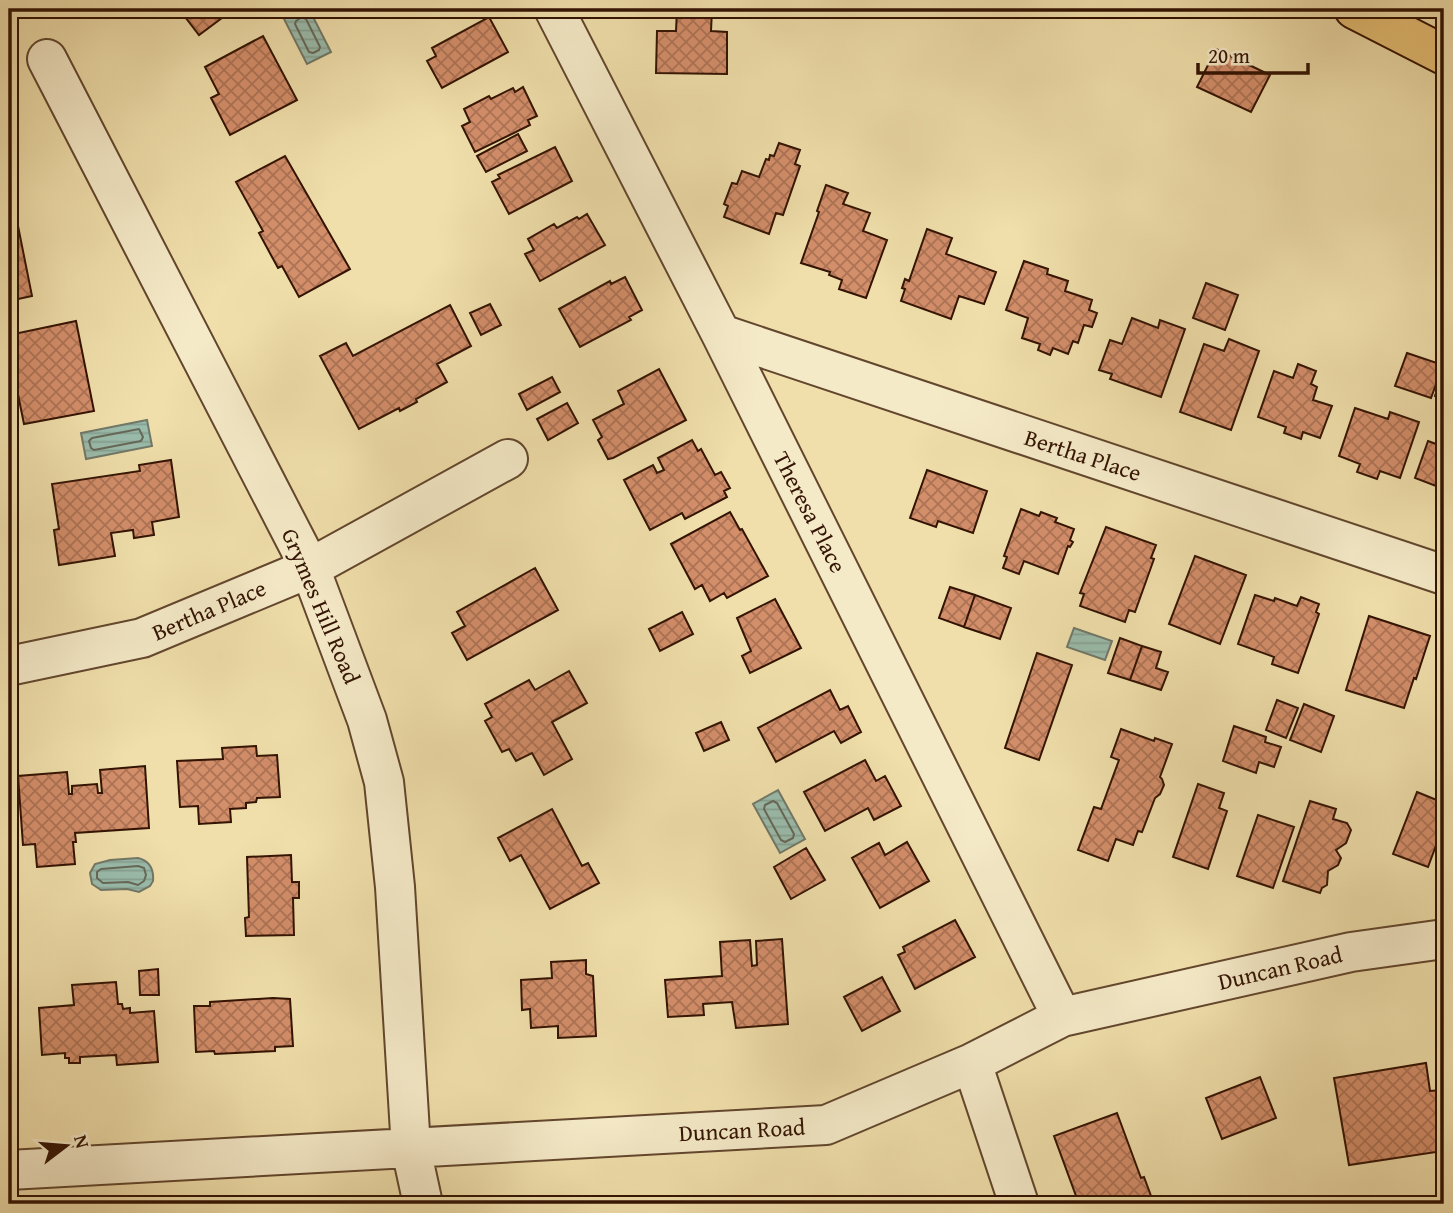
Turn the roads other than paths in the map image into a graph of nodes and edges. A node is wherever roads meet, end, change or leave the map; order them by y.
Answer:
1 (554, 9) edge
2 (1354, 9) edge
3 (1444, 55) edge
4 (47, 59) dead end
5 (721, 334) junction
6 (508, 459) dead end
7 (310, 568) junction
8 (1444, 575) edge
9 (9, 666) edge
10 (1444, 939) edge
11 (1062, 1017) junction
12 (972, 1063) junction
13 (411, 1149) junction
14 (9, 1170) edge
15 (423, 1204) edge
16 (1018, 1204) edge

1 - 5 street, Theresa Place
2 - 3 main road
4 - 7 street, Grymes Hill Road
5 - 8 street, Bertha Place
5 - 11 street, Theresa Place
6 - 7 street, Bertha Place
7 - 9 street, Bertha Place
7 - 13 street, Grymes Hill Road
10 - 11 street, Duncan Road
11 - 12 street, Duncan Road
12 - 13 street, Duncan Road
12 - 16 street
13 - 14 street, Duncan Road
13 - 15 street, Grymes Hill Road

